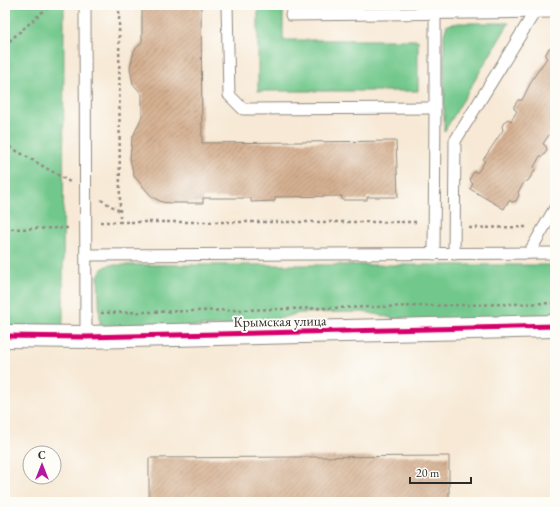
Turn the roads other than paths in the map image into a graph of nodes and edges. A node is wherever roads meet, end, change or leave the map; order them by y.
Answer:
1 (85, 5) edge
2 (227, 5) edge
3 (442, 11) edge
4 (555, 12) edge
5 (534, 13) junction
6 (291, 15) dead end
7 (435, 108) junction
8 (555, 208) edge
9 (529, 253) junction
10 (555, 253) edge
11 (434, 254) junction
12 (454, 254) junction
13 (86, 255) junction
14 (555, 326) edge
15 (5, 336) edge
16 (86, 337) junction

1 - 13 lane
2 - 7 lane
3 - 5 lane
3 - 6 lane
3 - 7 lane
4 - 5 lane
5 - 12 lane
7 - 11 lane
8 - 9 lane
9 - 10 lane
9 - 12 lane
11 - 12 lane
11 - 13 lane
13 - 16 lane
14 - 16 street, Крымская улица
15 - 16 street, Крымская улица

